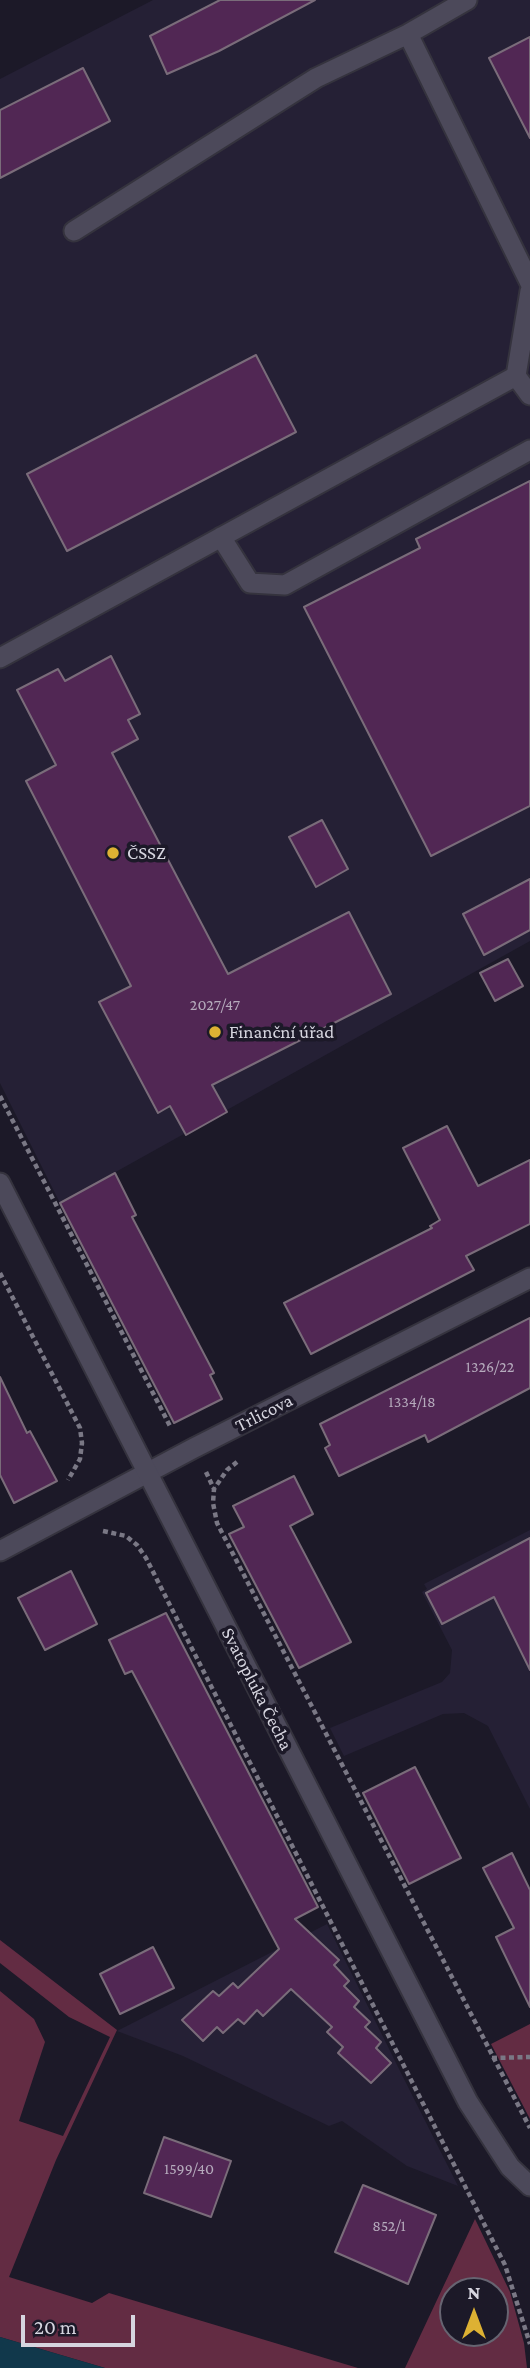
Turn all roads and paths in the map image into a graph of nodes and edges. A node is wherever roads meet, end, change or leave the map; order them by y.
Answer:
1 (467, 0) edge
2 (408, 34) junction
3 (74, 231) dead end
4 (530, 283) edge
5 (530, 291) edge
6 (516, 376) junction
7 (530, 395) edge
8 (530, 450) edge
9 (221, 537) junction
10 (0, 658) edge
11 (0, 1096) edge
12 (0, 1183) edge
13 (0, 1273) edge
14 (530, 1278) edge
15 (183, 1424) dead end
16 (248, 1456) dead end
17 (146, 1472) junction
18 (60, 1486) dead end
19 (96, 1532) dead end
20 (0, 1551) edge
21 (530, 2057) edge
22 (492, 2058) junction
23 (530, 2128) edge
24 (530, 2186) edge
25 (530, 2344) edge

1 - 2 street
2 - 3 street
2 - 4 street
5 - 6 street
6 - 7 street
6 - 9 street
8 - 9 street
9 - 10 street
11 - 15 path
12 - 17 street, Svatopluka Čecha
13 - 18 path
14 - 17 street, Trlicova
16 - 22 path
17 - 20 street, Trlicova
17 - 24 street, Svatopluka Čecha
19 - 25 path
21 - 22 path
22 - 23 path

